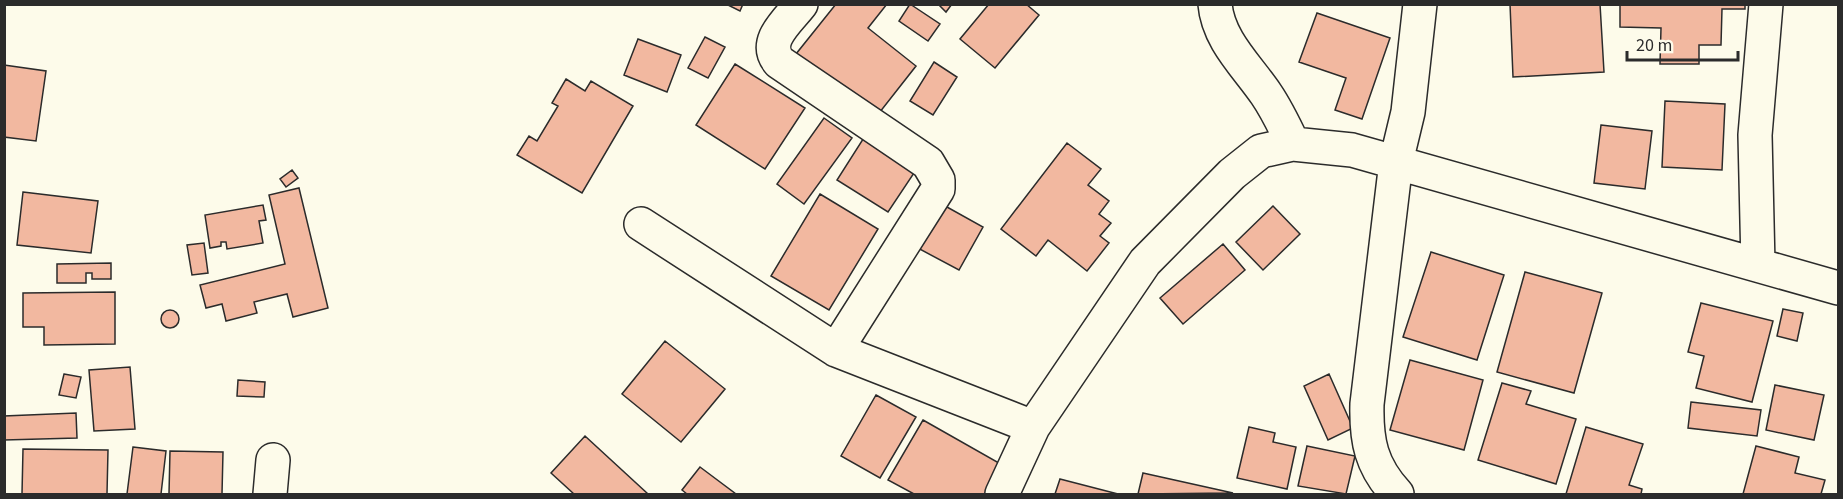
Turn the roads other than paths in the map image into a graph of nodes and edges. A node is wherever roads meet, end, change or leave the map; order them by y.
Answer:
1 (801, 4) edge
2 (1215, 4) edge
3 (1420, 4) edge
4 (1766, 5) edge
5 (1293, 144) junction
6 (1396, 162) junction
7 (641, 224) dead end
8 (1758, 265) junction
9 (1839, 288) edge
10 (836, 350) junction
11 (1033, 427) junction
12 (273, 460) dead end
13 (270, 495) edge
14 (1002, 495) edge
15 (1397, 495) edge

1 - 10 street
2 - 5 street
3 - 6 street
4 - 8 street
5 - 6 street
5 - 11 street
6 - 8 street
6 - 15 street
7 - 10 street
8 - 9 street
10 - 11 street
11 - 14 street
12 - 13 street

